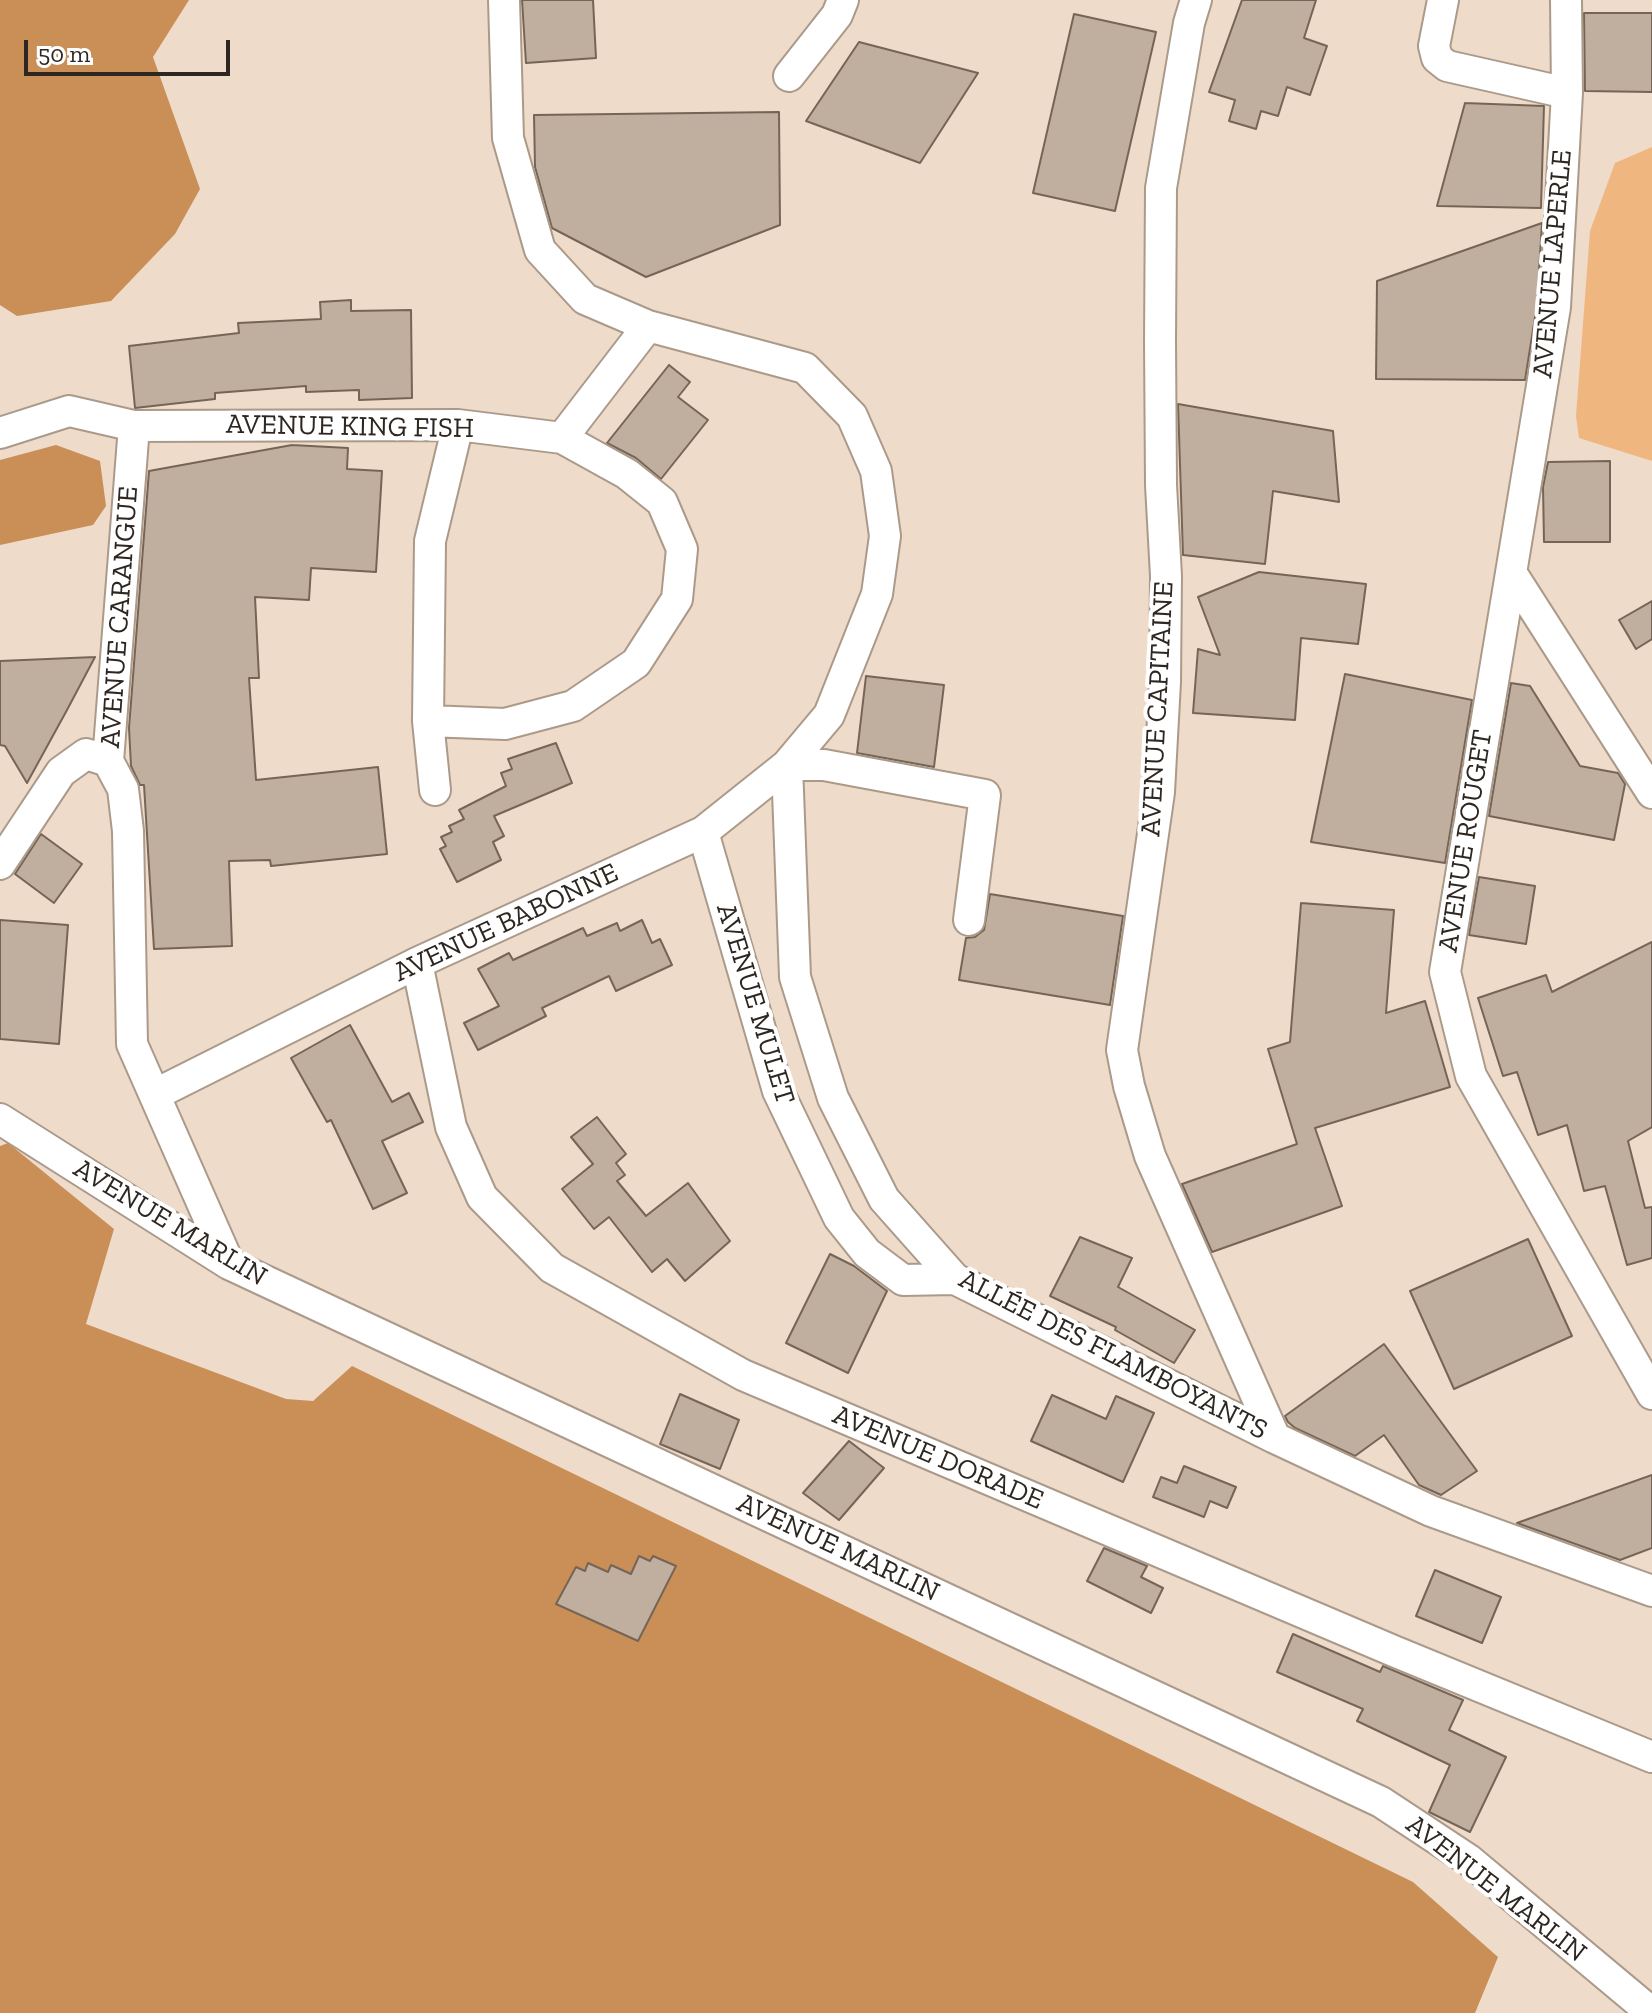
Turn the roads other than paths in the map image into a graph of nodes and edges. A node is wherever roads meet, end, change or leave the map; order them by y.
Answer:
1 (504, 0) edge
2 (843, 0) edge
3 (1196, 0) edge
4 (1443, 0) edge
5 (1566, 0) edge
6 (789, 76) dead end
7 (1567, 93) junction
8 (648, 326) junction
9 (458, 425) junction
10 (134, 426) junction
11 (0, 433) edge
12 (562, 438) junction
13 (1512, 574) junction
14 (428, 721) junction
15 (108, 761) junction
16 (787, 765) junction
17 (435, 790) dead end
18 (1652, 793) edge
19 (703, 832) junction
20 (0, 864) edge
21 (969, 920) dead end
22 (417, 963) junction
23 (156, 1094) junction
24 (0, 1119) edge
25 (229, 1264) junction
26 (955, 1279) junction
27 (1652, 1394) edge
28 (1275, 1438) junction
29 (1652, 1591) edge
30 (1652, 1757) edge
31 (1652, 2013) edge

1 - 8 street
2 - 6 street
3 - 28 street, AVENUE CAPITAINE
4 - 7 street
5 - 7 street, AVENUE LAPERLE
7 - 13 street, AVENUE LAPERLE
8 - 12 street
8 - 16 street, AVENUE BABONNE
9 - 10 street, AVENUE KING FISH
9 - 12 street, AVENUE KING FISH
9 - 14 street
10 - 11 street, AVENUE KING FISH
10 - 15 street, AVENUE CARANGUE
12 - 14 street
13 - 18 street
13 - 27 street, AVENUE ROUGET
14 - 17 street
15 - 20 street
15 - 23 street, AVENUE CARANGUE
16 - 19 street, AVENUE BABONNE
16 - 21 street
16 - 26 street, ALLÉE DES FLAMBOYANTS
19 - 22 street, AVENUE BABONNE
19 - 26 street, AVENUE MULET
22 - 23 street, AVENUE BABONNE
22 - 30 street, AVENUE DORADE
23 - 25 street, AVENUE CARANGUE
24 - 25 street, AVENUE MARLIN
25 - 31 street, AVENUE MARLIN
26 - 28 street, ALLÉE DES FLAMBOYANTS
28 - 29 street, ALLÉE DES FLAMBOYANTS

